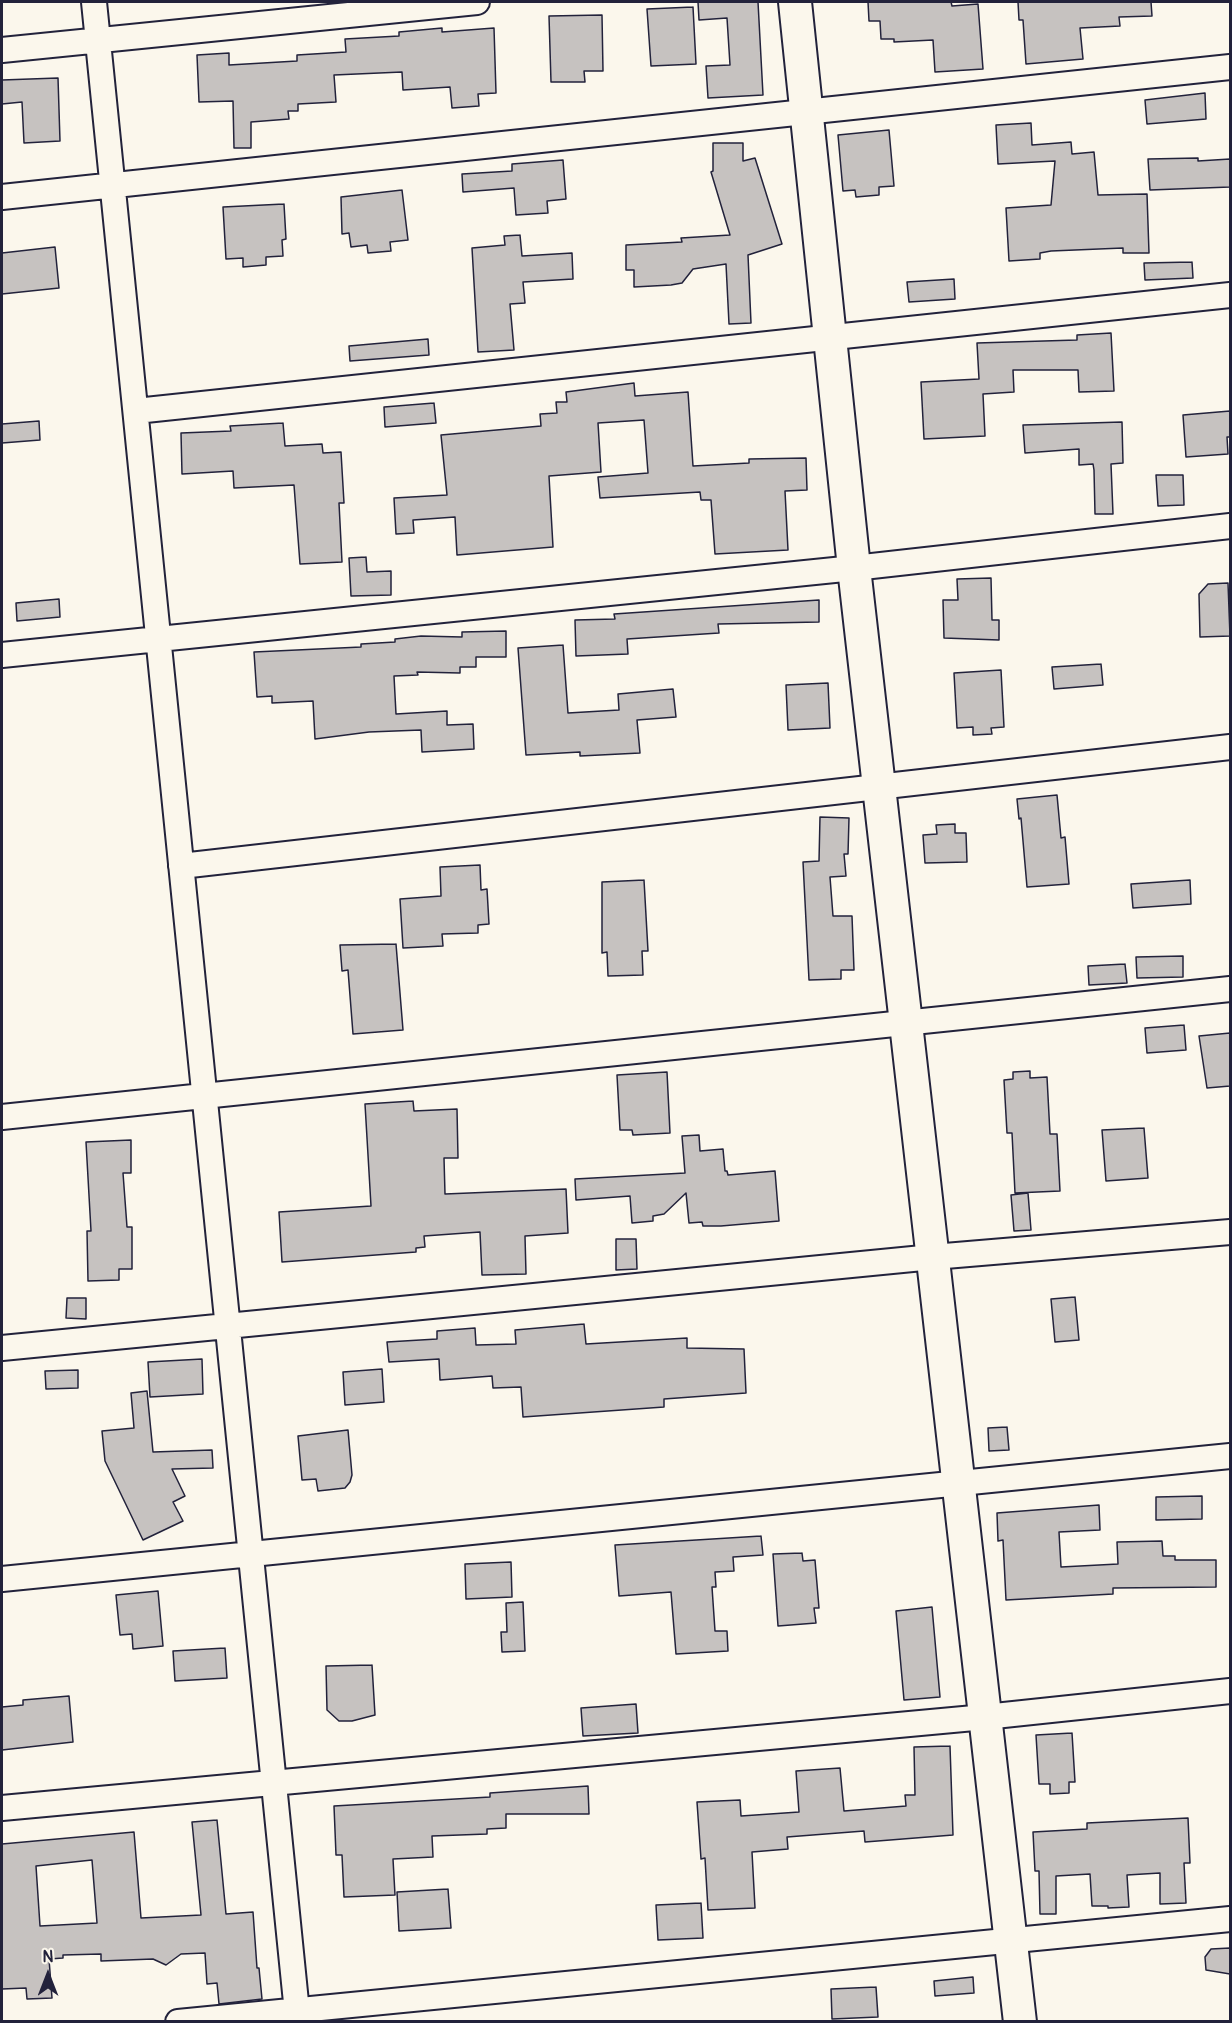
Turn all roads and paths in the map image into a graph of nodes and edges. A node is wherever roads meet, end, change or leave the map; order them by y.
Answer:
1 (94, 2) edge
2 (477, 2) edge
3 (795, 2) edge
4 (98, 40) junction
5 (2, 50) edge
6 (1230, 67) edge
7 (806, 111) junction
8 (113, 185) junction
9 (2, 197) edge
10 (1230, 295) edge
11 (830, 337) junction
12 (136, 411) junction
13 (1230, 526) edge
14 (854, 568) junction
15 (159, 639) junction
16 (2, 656) edge
17 (1230, 747) edge
18 (879, 786) junction
19 (181, 866) junction
20 (1230, 989) edge
21 (906, 1023) junction
22 (205, 1096) junction
23 (2, 1117) edge
24 (1230, 1232) edge
25 (933, 1257) junction
26 (228, 1326) junction
27 (2, 1348) edge
28 (1230, 1456) edge
29 (958, 1482) junction
30 (251, 1553) junction
31 (2, 1579) edge
32 (1230, 1691) edge
33 (985, 1717) junction
34 (274, 1783) junction
35 (2, 1808) edge
36 (1230, 1919) edge
37 (1012, 1941) junction
38 (298, 2016) edge
39 (178, 2022) edge
40 (1020, 2022) edge

1 - 4 street
2 - 4 street
3 - 7 main road
4 - 5 street
4 - 8 street
6 - 7 street
7 - 8 street
7 - 11 main road
8 - 9 street
8 - 12 street
10 - 11 street
11 - 12 street
11 - 14 main road
12 - 15 street
13 - 14 street
14 - 15 street
14 - 18 main road
15 - 16 street
15 - 19 street
17 - 18 street
18 - 19 street
18 - 21 main road
19 - 22 street
20 - 21 street
21 - 22 street
21 - 25 main road
22 - 23 street
22 - 26 street
24 - 25 street
25 - 26 street
25 - 29 main road
26 - 27 street
26 - 30 street
28 - 29 street
29 - 30 street
29 - 33 main road
30 - 31 street
30 - 34 street
32 - 33 street
33 - 34 street
33 - 37 main road
34 - 35 street
34 - 38 street
36 - 37 street
37 - 38 street
37 - 40 main road
38 - 39 street

